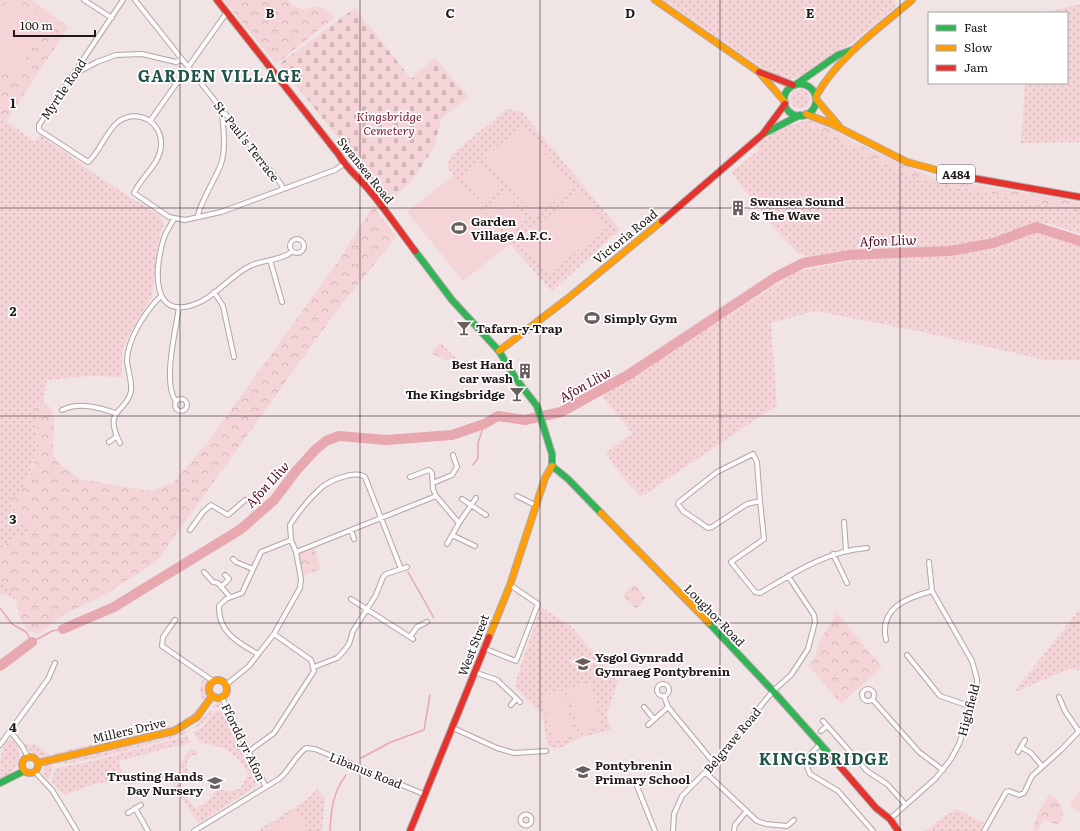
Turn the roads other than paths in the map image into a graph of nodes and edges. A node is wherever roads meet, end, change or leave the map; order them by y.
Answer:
1 (84, 0) edge
2 (123, 0) edge
3 (135, 0) edge
4 (217, 0) edge
5 (655, 0) edge
6 (912, 0) edge
7 (227, 12) junction
8 (112, 18) junction
9 (852, 50) junction
10 (182, 60) junction
11 (187, 66) junction
12 (76, 70) junction
13 (759, 72) junction
14 (794, 85) junction
15 (816, 97) junction
16 (785, 103) junction
17 (223, 111) junction
18 (803, 115) junction
19 (150, 121) junction
20 (840, 127) junction
21 (762, 134) junction
22 (344, 164) junction
23 (283, 189) junction
24 (1080, 197) edge
25 (198, 217) junction
26 (174, 219) junction
27 (292, 251) dead end
28 (270, 260) junction
29 (214, 292) junction
30 (161, 296) junction
31 (282, 302) dead end
32 (179, 308) junction
33 (239, 348) dead end
34 (233, 350) junction
35 (499, 351) junction
36 (234, 357) dead end
37 (176, 401) dead end
38 (62, 410) dead end
39 (115, 413) junction
40 (116, 437) junction
41 (109, 442) dead end
42 (120, 443) dead end
43 (453, 455) dead end
44 (552, 466) junction
45 (410, 477) dead end
46 (433, 483) junction
47 (436, 496) junction
48 (517, 496) dead end
49 (476, 498) dead end
50 (462, 499) dead end
51 (245, 500) dead end
52 (760, 500) junction
53 (471, 505) junction
54 (537, 506) junction
55 (486, 514) dead end
56 (382, 519) junction
57 (844, 522) dead end
58 (459, 523) junction
59 (190, 530) dead end
60 (351, 530) junction
61 (452, 535) junction
62 (354, 538) dead end
63 (291, 540) junction
64 (447, 544) dead end
65 (475, 546) dead end
66 (867, 548) dead end
67 (846, 550) junction
68 (296, 552) junction
69 (832, 554) junction
70 (233, 559) dead end
71 (929, 562) dead end
72 (407, 567) dead end
73 (253, 569) junction
74 (401, 569) junction
75 (204, 572) dead end
76 (225, 575) dead end
77 (788, 576) junction
78 (847, 583) dead end
79 (510, 585) junction
80 (221, 587) junction
81 (932, 591) junction
82 (230, 597) junction
83 (351, 599) dead end
84 (366, 609) junction
85 (175, 620) dead end
86 (427, 622) dead end
87 (274, 634) junction
88 (886, 640) dead end
89 (483, 648) junction
90 (258, 654) junction
91 (907, 655) dead end
92 (55, 663) dead end
93 (314, 667) junction
94 (474, 672) junction
95 (213, 681) junction
96 (227, 684) junction
97 (773, 691) junction
98 (212, 696) junction
99 (664, 696) dead end
100 (1059, 697) dead end
101 (222, 698) junction
102 (872, 699) dead end
103 (512, 705) dead end
104 (668, 707) junction
105 (972, 707) junction
106 (644, 708) dead end
107 (654, 719) junction
108 (823, 721) dead end
109 (648, 725) dead end
110 (827, 726) junction
111 (453, 728) junction
112 (1079, 730) edge
113 (10, 731) junction
114 (821, 731) dead end
115 (1025, 740) dead end
116 (820, 744) junction
117 (0, 745) edge
118 (1021, 747) junction
119 (546, 751) dead end
120 (248, 752) junction
121 (1018, 752) dead end
122 (28, 757) junction
123 (38, 763) junction
124 (714, 763) junction
125 (1042, 766) junction
126 (943, 770) junction
127 (24, 771) junction
128 (35, 772) junction
129 (706, 772) junction
130 (635, 781) dead end
131 (0, 783) edge
132 (266, 787) junction
133 (426, 794) junction
134 (141, 805) dead end
135 (906, 805) junction
136 (135, 808) junction
137 (746, 812) junction
138 (128, 813) dead end
139 (890, 819) junction
140 (794, 820) dead end
141 (528, 826) dead end
142 (787, 826) junction
143 (77, 831) edge
144 (148, 831) edge
145 (194, 831) edge
146 (410, 831) edge
147 (529, 831) edge
148 (655, 831) edge
149 (673, 831) edge
150 (734, 831) edge
151 (788, 831) edge
152 (873, 831) edge
153 (898, 831) edge
154 (984, 831) edge

1 - 8 street
2 - 8 street, Myrtle Road
3 - 10 street, St. Paul's Terrace
4 - 7 main road, Swansea Road
5 - 13 main road
6 - 9 main road
7 - 11 street
7 - 22 main road, Swansea Road
8 - 12 street, Myrtle Road
9 - 14 main road
9 - 15 main road
10 - 11 street, St. Paul's Terrace
10 - 12 street
11 - 17 street, St. Paul's Terrace
11 - 19 street
12 - 19 street, Myrtle Road
13 - 14 main road
13 - 16 main road
14 - 15 main road
14 - 16 main road
15 - 18 main road
15 - 20 main road, A484
16 - 18 main road
16 - 21 main road, Victoria Road
17 - 23 street, St. Paul's Terrace
17 - 25 street
18 - 20 main road, A484
18 - 21 main road, Victoria Road
19 - 26 street
20 - 24 main road, A484
21 - 35 main road, Victoria Road
22 - 23 street
22 - 35 main road, Swansea Road
23 - 25 street
25 - 26 street
26 - 30 street
27 - 28 street
28 - 29 street
28 - 31 street
29 - 32 street
29 - 34 street
30 - 32 street
30 - 39 street
32 - 37 street
33 - 34 street
34 - 36 street
35 - 44 main road, Swansea Road
38 - 39 street
39 - 40 street
40 - 41 street
40 - 42 street
43 - 46 street
44 - 54 main road, West Street
44 - 97 main road, Loughor Road
45 - 46 street
46 - 47 street
47 - 56 street
47 - 58 street
48 - 54 street
49 - 53 street
50 - 53 street
51 - 59 street
52 - 52 street
52 - 77 street
53 - 55 street
53 - 58 street
54 - 79 main road, West Street
56 - 60 street
56 - 63 street
56 - 74 street
57 - 67 street
58 - 61 street
60 - 62 street
60 - 68 street
61 - 64 street
61 - 65 street
63 - 68 street
63 - 73 street
66 - 67 street
67 - 69 street
68 - 87 street
69 - 77 street
69 - 78 street
70 - 73 street
71 - 81 street, Highfield
72 - 74 street
73 - 82 street
74 - 84 street
75 - 80 street
76 - 80 street
77 - 97 street, Belgrave Road
79 - 89 main road, West Street
79 - 89 street
80 - 82 street
81 - 88 street
81 - 105 street, Highfield
82 - 90 street
83 - 84 street
84 - 86 street
84 - 93 street
85 - 95 street
87 - 90 street
87 - 93 street
89 - 94 main road, West Street
90 - 96 street
91 - 105 street
92 - 113 street
93 - 120 street
94 - 103 street
94 - 111 main road, West Street
95 - 96 main road
95 - 98 main road
96 - 101 main road
97 - 116 main road, Loughor Road
97 - 124 street, Belgrave Road
98 - 101 main road
98 - 123 main road, Millers Drive
99 - 104 street
100 - 112 street
101 - 120 street, Ffordd yr Afon
102 - 126 street
104 - 107 street
104 - 124 street
105 - 126 street, Highfield
106 - 107 street
107 - 109 street
108 - 110 street
110 - 114 street
110 - 135 street
111 - 119 street
111 - 133 main road, West Street
112 - 125 street
113 - 117 street
113 - 122 street
115 - 118 street
116 - 139 main road, Loughor Road
116 - 152 street
118 - 121 street
118 - 125 street
120 - 132 street, Ffordd yr Afon
122 - 123 main road
122 - 127 main road
123 - 128 main road
124 - 129 street, Belgrave Road
125 - 154 street
126 - 135 street, Highfield
127 - 128 main road
127 - 131 main road
128 - 143 street
129 - 137 street
129 - 149 street, Belgrave Road
130 - 148 street
132 - 133 street, Libanus Road
132 - 145 street
133 - 146 main road, West Street
134 - 136 street
135 - 139 street, Highfield
136 - 138 street
136 - 144 street
137 - 142 street
137 - 150 street
139 - 153 main road, Loughor Road
140 - 142 street
141 - 147 street
142 - 151 street

